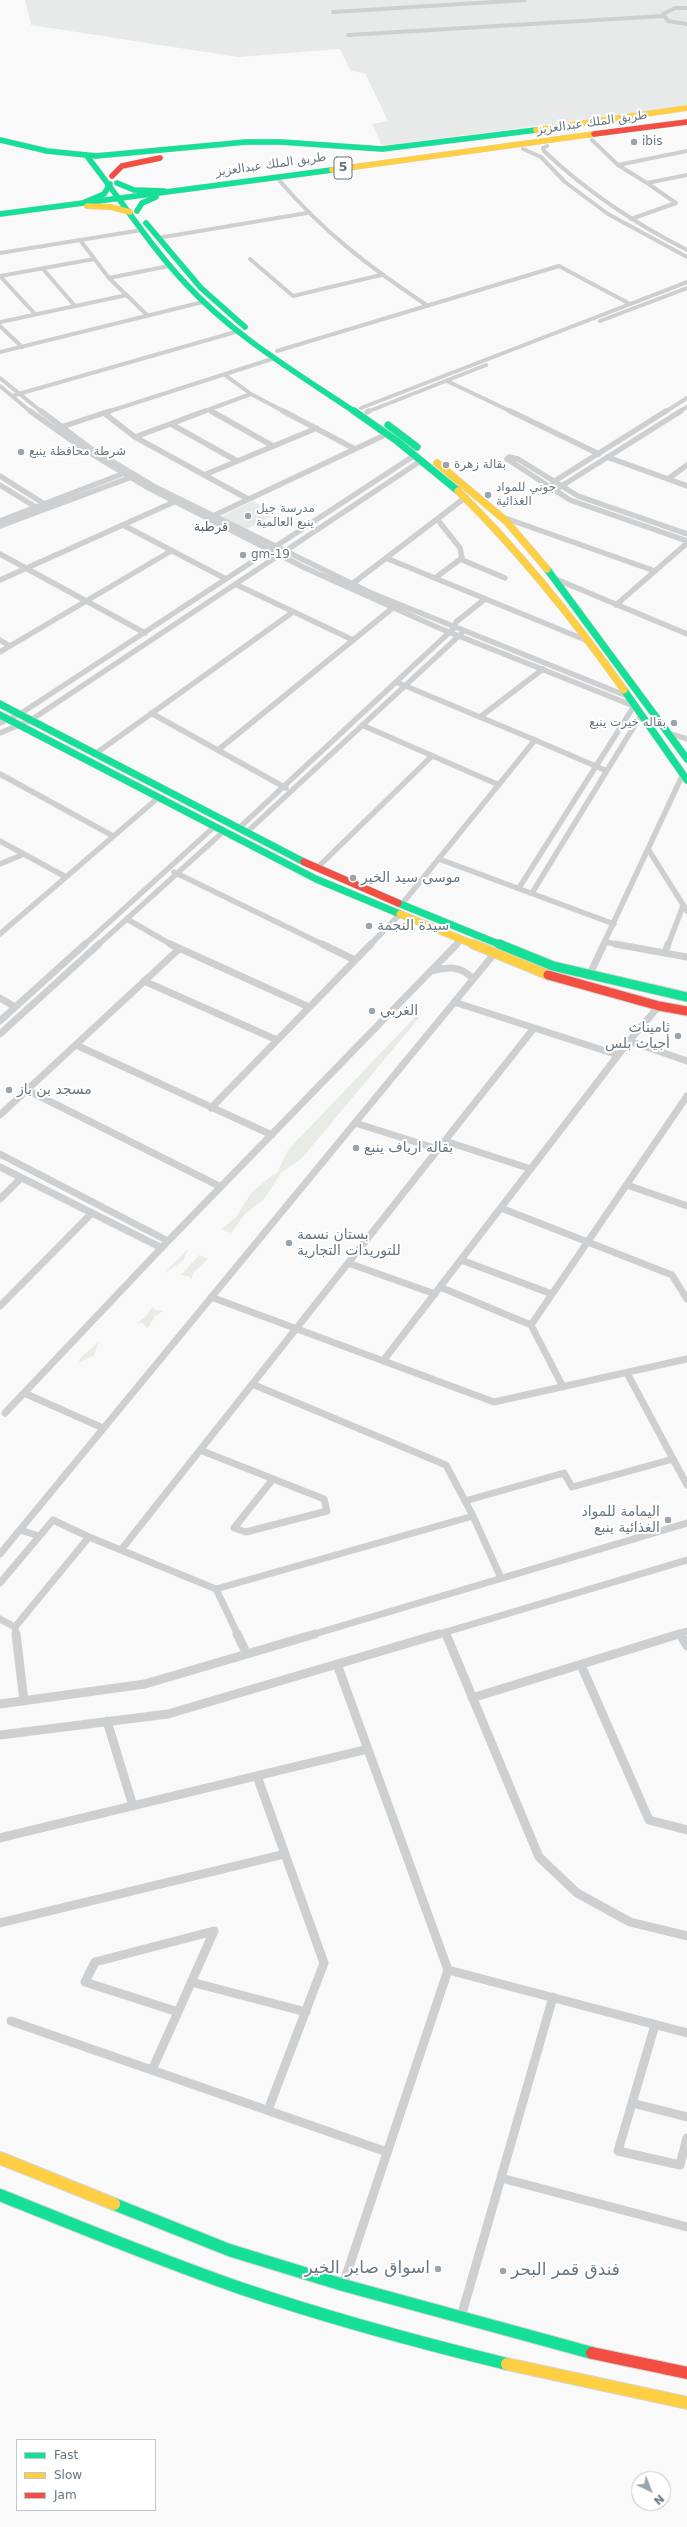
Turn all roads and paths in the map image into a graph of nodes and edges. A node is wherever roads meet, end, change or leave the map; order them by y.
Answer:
1 (525, 0) edge
2 (687, 8) edge
3 (333, 12) dead end
4 (663, 16) junction
5 (674, 23) junction
6 (687, 24) edge
7 (687, 29) edge
8 (348, 36) dead end
9 (687, 108) edge
10 (687, 114) edge
11 (687, 122) edge
12 (687, 128) edge
13 (0, 140) edge
14 (592, 140) junction
15 (0, 146) edge
16 (547, 146) junction
17 (523, 149) junction
18 (687, 151) edge
19 (172, 155) junction
20 (93, 158) junction
21 (618, 165) junction
22 (687, 175) edge
23 (279, 180) junction
24 (113, 181) junction
25 (647, 183) junction
26 (168, 191) junction
27 (156, 197) junction
28 (124, 199) junction
29 (86, 204) junction
30 (134, 212) junction
31 (307, 213) junction
32 (0, 214) edge
33 (0, 218) edge
34 (630, 219) junction
35 (142, 230) junction
36 (158, 238) junction
37 (80, 240) junction
38 (686, 249) edge
39 (0, 253) edge
40 (687, 257) edge
41 (94, 259) junction
42 (250, 259) dead end
43 (169, 266) junction
44 (43, 269) junction
45 (381, 275) junction
46 (0, 276) edge
47 (109, 278) junction
48 (687, 282) edge
49 (687, 288) edge
50 (127, 295) junction
51 (203, 302) junction
52 (630, 304) junction
53 (75, 306) junction
54 (428, 306) junction
55 (35, 314) junction
56 (148, 316) junction
57 (0, 322) edge
58 (0, 326) edge
59 (236, 329) junction
60 (22, 347) junction
61 (0, 352) edge
62 (276, 355) junction
63 (225, 374) junction
64 (0, 378) edge
65 (447, 380) junction
66 (0, 386) edge
67 (16, 392) junction
68 (9, 394) junction
69 (251, 394) junction
70 (687, 398) edge
71 (687, 407) edge
72 (209, 410) junction
73 (364, 410) junction
74 (104, 413) junction
75 (171, 424) junction
76 (60, 427) junction
77 (316, 428) junction
78 (53, 429) junction
79 (387, 434) junction
80 (135, 437) junction
81 (273, 446) junction
82 (355, 449) junction
83 (599, 454) junction
84 (607, 457) junction
85 (419, 458) junction
86 (237, 461) junction
87 (687, 465) edge
88 (122, 474) junction
89 (204, 475) junction
90 (0, 476) edge
91 (129, 478) junction
92 (668, 479) junction
93 (553, 482) junction
94 (0, 484) edge
95 (687, 486) edge
96 (560, 487) junction
97 (466, 497) junction
98 (248, 499) junction
99 (174, 502) junction
100 (44, 504) junction
101 (36, 507) junction
102 (50, 508) junction
103 (42, 511) junction
104 (213, 516) junction
105 (501, 517) junction
106 (437, 519) junction
107 (0, 521) edge
108 (123, 525) junction
109 (0, 526) edge
110 (687, 534) edge
111 (687, 542) edge
112 (273, 549) junction
113 (171, 551) junction
114 (282, 553) junction
115 (0, 554) edge
116 (386, 558) junction
117 (460, 559) junction
118 (26, 568) junction
119 (655, 571) junction
120 (435, 578) junction
121 (505, 578) dead end
122 (226, 579) junction
123 (0, 580) edge
124 (556, 580) junction
125 (235, 584) junction
126 (352, 584) junction
127 (485, 599) junction
128 (86, 601) junction
129 (616, 605) junction
130 (394, 606) junction
131 (293, 612) junction
132 (452, 630) junction
133 (145, 633) junction
134 (461, 634) junction
135 (687, 634) edge
136 (0, 640) edge
137 (353, 640) junction
138 (588, 641) junction
139 (10, 646) junction
140 (0, 652) edge
141 (543, 669) junction
142 (396, 682) junction
143 (405, 686) junction
144 (627, 696) junction
145 (0, 704) edge
146 (634, 706) junction
147 (151, 713) junction
148 (0, 714) edge
149 (20, 714) junction
150 (641, 715) junction
151 (480, 717) junction
152 (31, 720) junction
153 (4, 721) edge
154 (20, 725) junction
155 (362, 725) junction
156 (0, 733) edge
157 (668, 733) junction
158 (687, 737) edge
159 (535, 740) junction
160 (218, 750) junction
161 (95, 754) junction
162 (432, 756) junction
163 (687, 759) edge
164 (596, 766) junction
165 (606, 771) junction
166 (0, 774) edge
167 (685, 777) edge
168 (499, 785) junction
169 (283, 786) junction
170 (291, 791) junction
171 (159, 797) junction
172 (215, 826) junction
173 (243, 830) junction
174 (224, 831) junction
175 (113, 836) junction
176 (0, 841) edge
177 (648, 849) junction
178 (24, 854) junction
179 (439, 859) junction
180 (0, 864) edge
181 (317, 868) junction
182 (168, 870) junction
183 (177, 874) junction
184 (66, 877) junction
185 (519, 888) junction
186 (532, 893) junction
187 (685, 908) edge
188 (401, 909) junction
189 (127, 919) junction
190 (0, 924) edge
191 (614, 924) junction
192 (6, 929) junction
193 (0, 934) edge
194 (461, 940) junction
195 (605, 942) junction
196 (179, 949) junction
197 (664, 953) junction
198 (494, 954) junction
199 (687, 957) edge
200 (355, 960) junction
201 (430, 972) junction
202 (589, 976) junction
203 (473, 979) junction
204 (144, 981) junction
205 (687, 997) edge
206 (0, 998) edge
207 (454, 1002) junction
208 (659, 1006) junction
209 (15, 1007) junction
210 (309, 1007) junction
211 (687, 1011) edge
212 (0, 1021) edge
213 (534, 1028) junction
214 (0, 1034) edge
215 (278, 1040) junction
216 (629, 1041) junction
217 (76, 1045) junction
218 (618, 1055) junction
219 (687, 1061) edge
220 (28, 1090) junction
221 (687, 1096) edge
222 (211, 1108) junction
223 (0, 1115) edge
224 (354, 1123) junction
225 (272, 1136) junction
226 (445, 1141) junction
227 (438, 1149) junction
228 (0, 1154) edge
229 (0, 1167) edge
230 (531, 1169) junction
231 (21, 1178) junction
232 (627, 1185) junction
233 (221, 1187) junction
234 (0, 1199) edge
235 (687, 1206) edge
236 (501, 1208) junction
237 (91, 1214) junction
238 (168, 1241) junction
239 (588, 1242) junction
240 (162, 1248) junction
241 (461, 1260) junction
242 (348, 1263) junction
243 (440, 1287) junction
244 (435, 1294) junction
245 (552, 1294) junction
246 (211, 1297) junction
247 (687, 1299) edge
248 (0, 1306) edge
249 (531, 1325) junction
250 (296, 1329) junction
251 (687, 1359) edge
252 (383, 1361) junction
253 (627, 1373) junction
254 (252, 1384) junction
255 (563, 1387) junction
256 (24, 1393) junction
257 (5, 1413) dead end
258 (103, 1428) junction
259 (200, 1450) junction
260 (673, 1459) junction
261 (273, 1479) junction
262 (687, 1485) edge
263 (465, 1501) junction
264 (473, 1516) junction
265 (687, 1523) edge
266 (20, 1530) junction
267 (39, 1536) junction
268 (89, 1537) junction
269 (121, 1550) junction
270 (0, 1554) edge
271 (687, 1560) edge
272 (501, 1578) junction
273 (0, 1583) edge
274 (216, 1589) junction
275 (0, 1619) edge
276 (15, 1627) junction
277 (444, 1632) junction
278 (684, 1632) edge
279 (687, 1646) edge
280 (247, 1654) junction
281 (337, 1664) junction
282 (581, 1665) junction
283 (472, 1698) junction
284 (24, 1701) junction
285 (0, 1704) edge
286 (107, 1722) junction
287 (0, 1735) edge
288 (368, 1750) junction
289 (257, 1776) junction
290 (133, 1806) junction
291 (687, 1830) edge
292 (0, 1838) edge
293 (285, 1854) junction
294 (0, 1924) edge
295 (687, 1936) edge
296 (448, 1970) junction
297 (191, 1982) junction
298 (553, 1997) junction
299 (178, 2012) junction
300 (306, 2012) junction
301 (11, 2021) dead end
302 (655, 2024) junction
303 (687, 2033) edge
304 (152, 2070) junction
305 (632, 2103) junction
306 (268, 2110) junction
307 (687, 2117) edge
308 (687, 2138) edge
309 (387, 2152) junction
310 (0, 2158) edge
311 (501, 2178) junction
312 (0, 2195) edge
313 (687, 2227) edge
314 (343, 2285) junction
315 (462, 2317) junction
316 (687, 2373) edge
317 (687, 2403) edge

1 - 3 street
2 - 4 street
4 - 5 street
4 - 8 street
5 - 6 street
5 - 7 street
9 - 20 main road
10 - 19 main road
11 - 26 main road, طريق الملك عبدالعزيز / 5
12 - 14 main road, طريق الملك عبدالعزيز / 5
13 - 20 main road
14 - 16 main road, طريق الملك عبدالعزيز / 5
14 - 21 street
15 - 20 main road
16 - 17 main road, طريق الملك عبدالعزيز / 5
16 - 34 street
17 - 23 main road, طريق الملك عبدالعزيز / 5
17 - 40 street
18 - 21 street
19 - 20 main road
19 - 24 main road
20 - 24 main road
21 - 25 street
22 - 25 street
23 - 27 main road, طريق الملك عبدالعزيز / 5
23 - 31 street
24 - 26 main road
24 - 28 main road
24 - 29 main road
25 - 34 street
26 - 28 main road, طريق الملك عبدالعزيز / 5
27 - 28 main road, طريق الملك عبدالعزيز / 5
27 - 30 main road
28 - 29 main road, طريق الملك عبدالعزيز / 5
28 - 30 main road
29 - 30 main road
29 - 32 main road, طريق الملك عبدالعزيز / 5
29 - 33 main road, طريق الملك عبدالعزيز / 5
30 - 35 main road
30 - 36 main road
31 - 36 street
31 - 45 street
34 - 38 street
35 - 37 street
35 - 43 main road
36 - 62 main road
37 - 39 street
37 - 41 street
41 - 44 street
41 - 47 street
42 - 45 street
43 - 47 street
43 - 51 main road
44 - 46 street
44 - 53 street
45 - 54 street
46 - 55 street
47 - 50 street
48 - 52 street
49 - 65 street
50 - 53 street
50 - 56 street
51 - 56 street
51 - 59 main road
52 - 54 street
52 - 73 street
53 - 55 street
54 - 62 street
55 - 57 street
56 - 60 street
58 - 60 street
59 - 62 main road
59 - 67 street
60 - 61 street
62 - 63 street
62 - 73 main road
62 - 79 main road
63 - 69 street
63 - 74 street
64 - 67 street
65 - 73 street
65 - 83 street
66 - 68 street
67 - 68 street
67 - 76 street
68 - 78 street
69 - 72 street
69 - 77 street
70 - 83 street
71 - 84 street
72 - 75 street
72 - 81 street
73 - 105 main road
74 - 76 street
74 - 80 street
75 - 80 street
75 - 86 street
76 - 78 street
76 - 104 street
77 - 81 street
77 - 82 street
78 - 88 street
79 - 82 street
79 - 85 main road
80 - 89 street
81 - 86 street
82 - 98 street
83 - 93 street
84 - 92 street
84 - 96 street
85 - 97 main road
85 - 112 street
85 - 114 street
86 - 89 street
87 - 92 street
88 - 91 street
88 - 100 street
89 - 98 street
90 - 100 street
91 - 99 street
91 - 102 street
92 - 95 street
93 - 96 street
93 - 111 street
94 - 101 street
96 - 110 street
97 - 106 street
97 - 138 main road
98 - 104 street
99 - 108 street
99 - 112 street
100 - 101 street
100 - 102 street
101 - 103 street
101 - 107 street
102 - 103 street
103 - 109 street
104 - 112 street
105 - 119 street
105 - 124 main road
106 - 116 street
106 - 117 street
108 - 113 street
108 - 118 street
111 - 119 street
112 - 114 street
112 - 122 street
113 - 122 street
113 - 128 street
114 - 125 street
114 - 126 street
114 - 130 street
115 - 118 street
116 - 120 street
116 - 126 street
117 - 120 street
117 - 121 street
118 - 123 street
118 - 128 street
119 - 129 street
120 - 127 street
122 - 133 street
124 - 129 street
124 - 157 main road
125 - 131 street
125 - 152 street
126 - 130 street
127 - 132 street
127 - 138 street
128 - 133 street
128 - 139 street
129 - 135 street
130 - 132 street
130 - 137 street
131 - 137 street
131 - 147 street
132 - 134 street
132 - 142 street
133 - 149 street
134 - 141 street
134 - 143 street
134 - 144 street
136 - 139 street
137 - 160 street
138 - 144 main road
139 - 140 street
141 - 146 street
141 - 151 street
142 - 143 street
142 - 169 street
143 - 151 street
143 - 155 street
144 - 146 main road
145 - 149 main road
146 - 150 main road
146 - 164 street
147 - 160 street
147 - 161 street
148 - 153 main road
149 - 152 main road
149 - 153 street
150 - 165 street
150 - 167 main road
151 - 159 street
152 - 154 street
152 - 161 main road
153 - 154 main road
154 - 156 street
154 - 171 main road
155 - 162 street
155 - 170 street
157 - 158 street
157 - 163 main road
159 - 164 street
159 - 168 street
160 - 169 street
161 - 173 main road
162 - 168 street
162 - 181 street
164 - 165 street
164 - 185 street
165 - 186 street
166 - 175 street
167 - 177 street
168 - 179 street
169 - 170 street
169 - 173 street
170 - 173 street
171 - 172 main road
171 - 175 street
172 - 174 main road
172 - 182 street
173 - 181 main road
174 - 183 street
174 - 188 main road
175 - 184 street
176 - 178 street
177 - 187 street
177 - 191 street
178 - 180 street
178 - 184 street
179 - 185 street
179 - 188 street
181 - 188 main road
182 - 183 street
182 - 209 street
183 - 189 street
183 - 200 street
184 - 192 street
185 - 186 street
186 - 191 street
187 - 197 street
188 - 194 main road
188 - 200 street
188 - 202 main road
189 - 196 street
189 - 214 street
190 - 192 street
191 - 195 street
192 - 193 street
194 - 198 main road
194 - 201 street
195 - 197 street
195 - 202 street
196 - 204 street
196 - 210 street
197 - 199 street
198 - 203 street
198 - 208 main road
200 - 210 street
201 - 203 street
201 - 225 street
202 - 205 main road
203 - 207 street
204 - 215 street
204 - 217 street
206 - 209 street
207 - 213 street
207 - 224 street
208 - 211 main road
208 - 216 street
209 - 212 street
210 - 215 street
213 - 218 street
213 - 226 street
215 - 222 street
216 - 218 street
216 - 219 street
217 - 220 street
217 - 222 street
218 - 230 street
220 - 223 street
220 - 233 street
221 - 232 street
222 - 225 street
224 - 227 street
224 - 246 street
225 - 233 street
226 - 227 street
226 - 230 street
227 - 242 street
228 - 238 street
229 - 231 street
230 - 236 street
231 - 234 street
231 - 237 street
232 - 235 street
232 - 239 street
233 - 238 street
236 - 239 street
236 - 241 street
237 - 240 street
237 - 248 street
238 - 240 street
239 - 245 street
239 - 247 street
240 - 256 street
241 - 243 street
241 - 245 street
242 - 244 street
242 - 250 street
243 - 244 street
243 - 249 street
244 - 252 street
245 - 249 street
246 - 250 street
246 - 258 street
249 - 255 street
250 - 252 street
250 - 254 street
251 - 253 street
252 - 255 street
253 - 255 street
253 - 260 street
254 - 259 street
254 - 263 street
256 - 257 street
256 - 258 street
258 - 266 street
259 - 261 street
259 - 269 street
260 - 262 street
260 - 263 street
261 - 261 street
263 - 264 street
264 - 272 street
264 - 274 street
265 - 272 street
266 - 267 street
266 - 270 street
267 - 268 street
267 - 273 street
268 - 269 street
268 - 276 street
269 - 274 street
271 - 277 street
272 - 280 street
274 - 280 street
275 - 276 street
276 - 284 street
277 - 281 street
277 - 283 street
278 - 279 street
278 - 282 street
280 - 284 street
281 - 286 street
281 - 288 street
282 - 283 street
282 - 291 street
283 - 295 street
284 - 285 street
286 - 287 street
286 - 290 street
288 - 289 street
288 - 296 street
289 - 290 street
289 - 293 street
290 - 292 street
293 - 294 street
293 - 300 street
296 - 298 street
296 - 309 street
297 - 299 street
297 - 299 street
297 - 300 street
298 - 302 street
298 - 311 street
299 - 304 street
300 - 306 street
301 - 304 street
302 - 303 street
302 - 305 street
304 - 306 street
305 - 307 street
305 - 308 street
306 - 309 street
309 - 314 street
310 - 314 main road
311 - 313 street
311 - 315 street
312 - 317 main road
314 - 315 main road
315 - 316 main road

